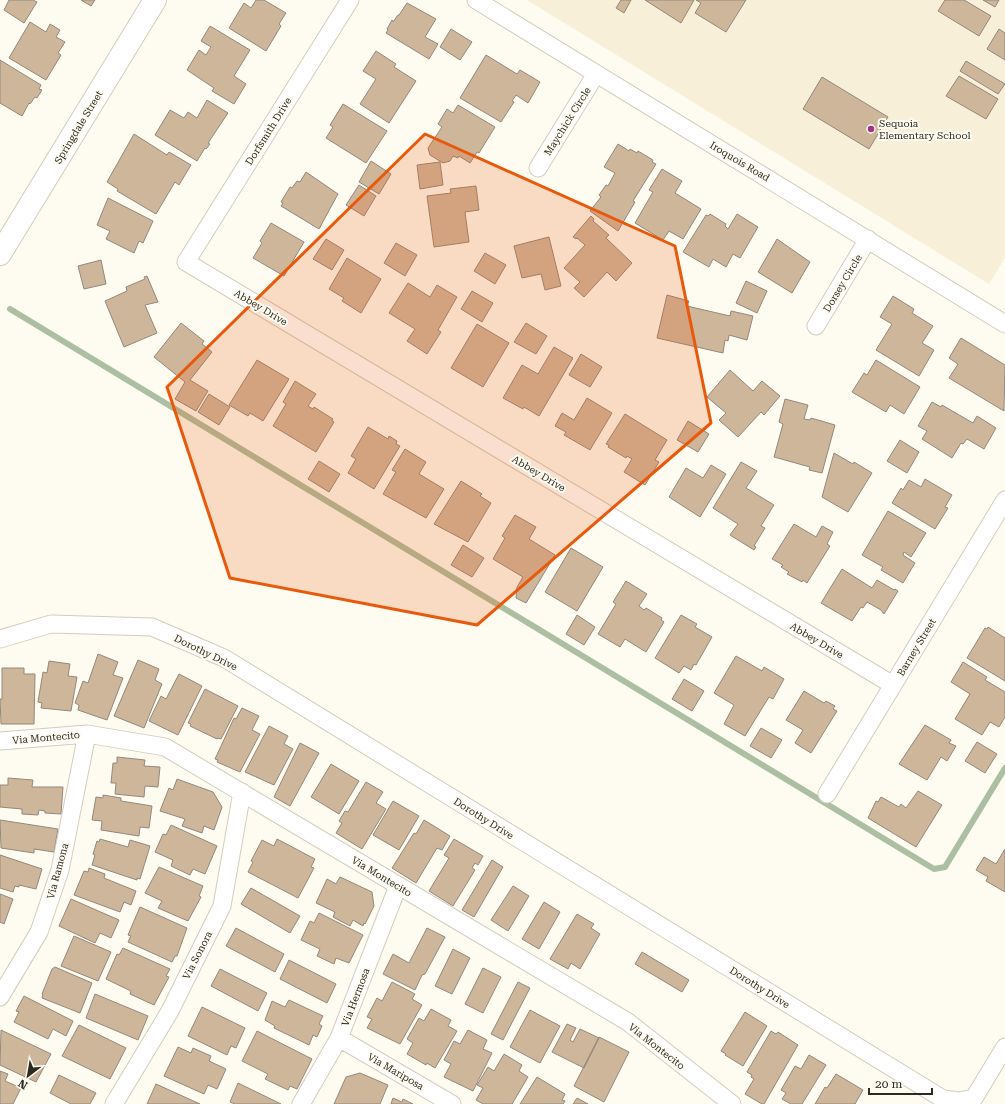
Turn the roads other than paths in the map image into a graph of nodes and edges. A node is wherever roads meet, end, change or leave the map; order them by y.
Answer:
1 (156, 0) edge
2 (350, 0) edge
3 (476, 0) edge
4 (596, 74) junction
5 (538, 168) dead end
6 (868, 239) junction
7 (0, 254) edge
8 (186, 262) joint
9 (1005, 324) edge
10 (816, 326) dead end
11 (1005, 500) edge
12 (0, 639) edge
13 (893, 685) junction
14 (87, 734) junction
15 (0, 741) edge
16 (242, 792) junction
17 (827, 794) dead end
18 (398, 886) junction
19 (0, 997) edge
20 (339, 1038) junction
21 (1005, 1047) edge
22 (114, 1104) edge
23 (301, 1104) edge
24 (452, 1104) edge
25 (732, 1104) edge

1 - 7 main road, Springdale Street
2 - 8 street, Dorfsmith Drive
3 - 4 street, Iroquois Road
4 - 5 street, Maychick Circle
4 - 6 street, Iroquois Road
6 - 9 street, Iroquois Road
6 - 10 street, Dorsey Circle
8 - 13 street, Abbey Drive
11 - 13 street, Barney Street
12 - 21 street, Dorothy Drive
13 - 17 street, Barney Street
14 - 15 street, Via Montecito
14 - 16 street, Via Montecito
14 - 19 street, Via Ramona
16 - 18 street, Via Montecito
16 - 22 street, Via Sonora
18 - 20 street, Via Hermosa
18 - 25 street, Via Montecito
20 - 23 street, Via Hermosa
20 - 24 street, Via Mariposa

